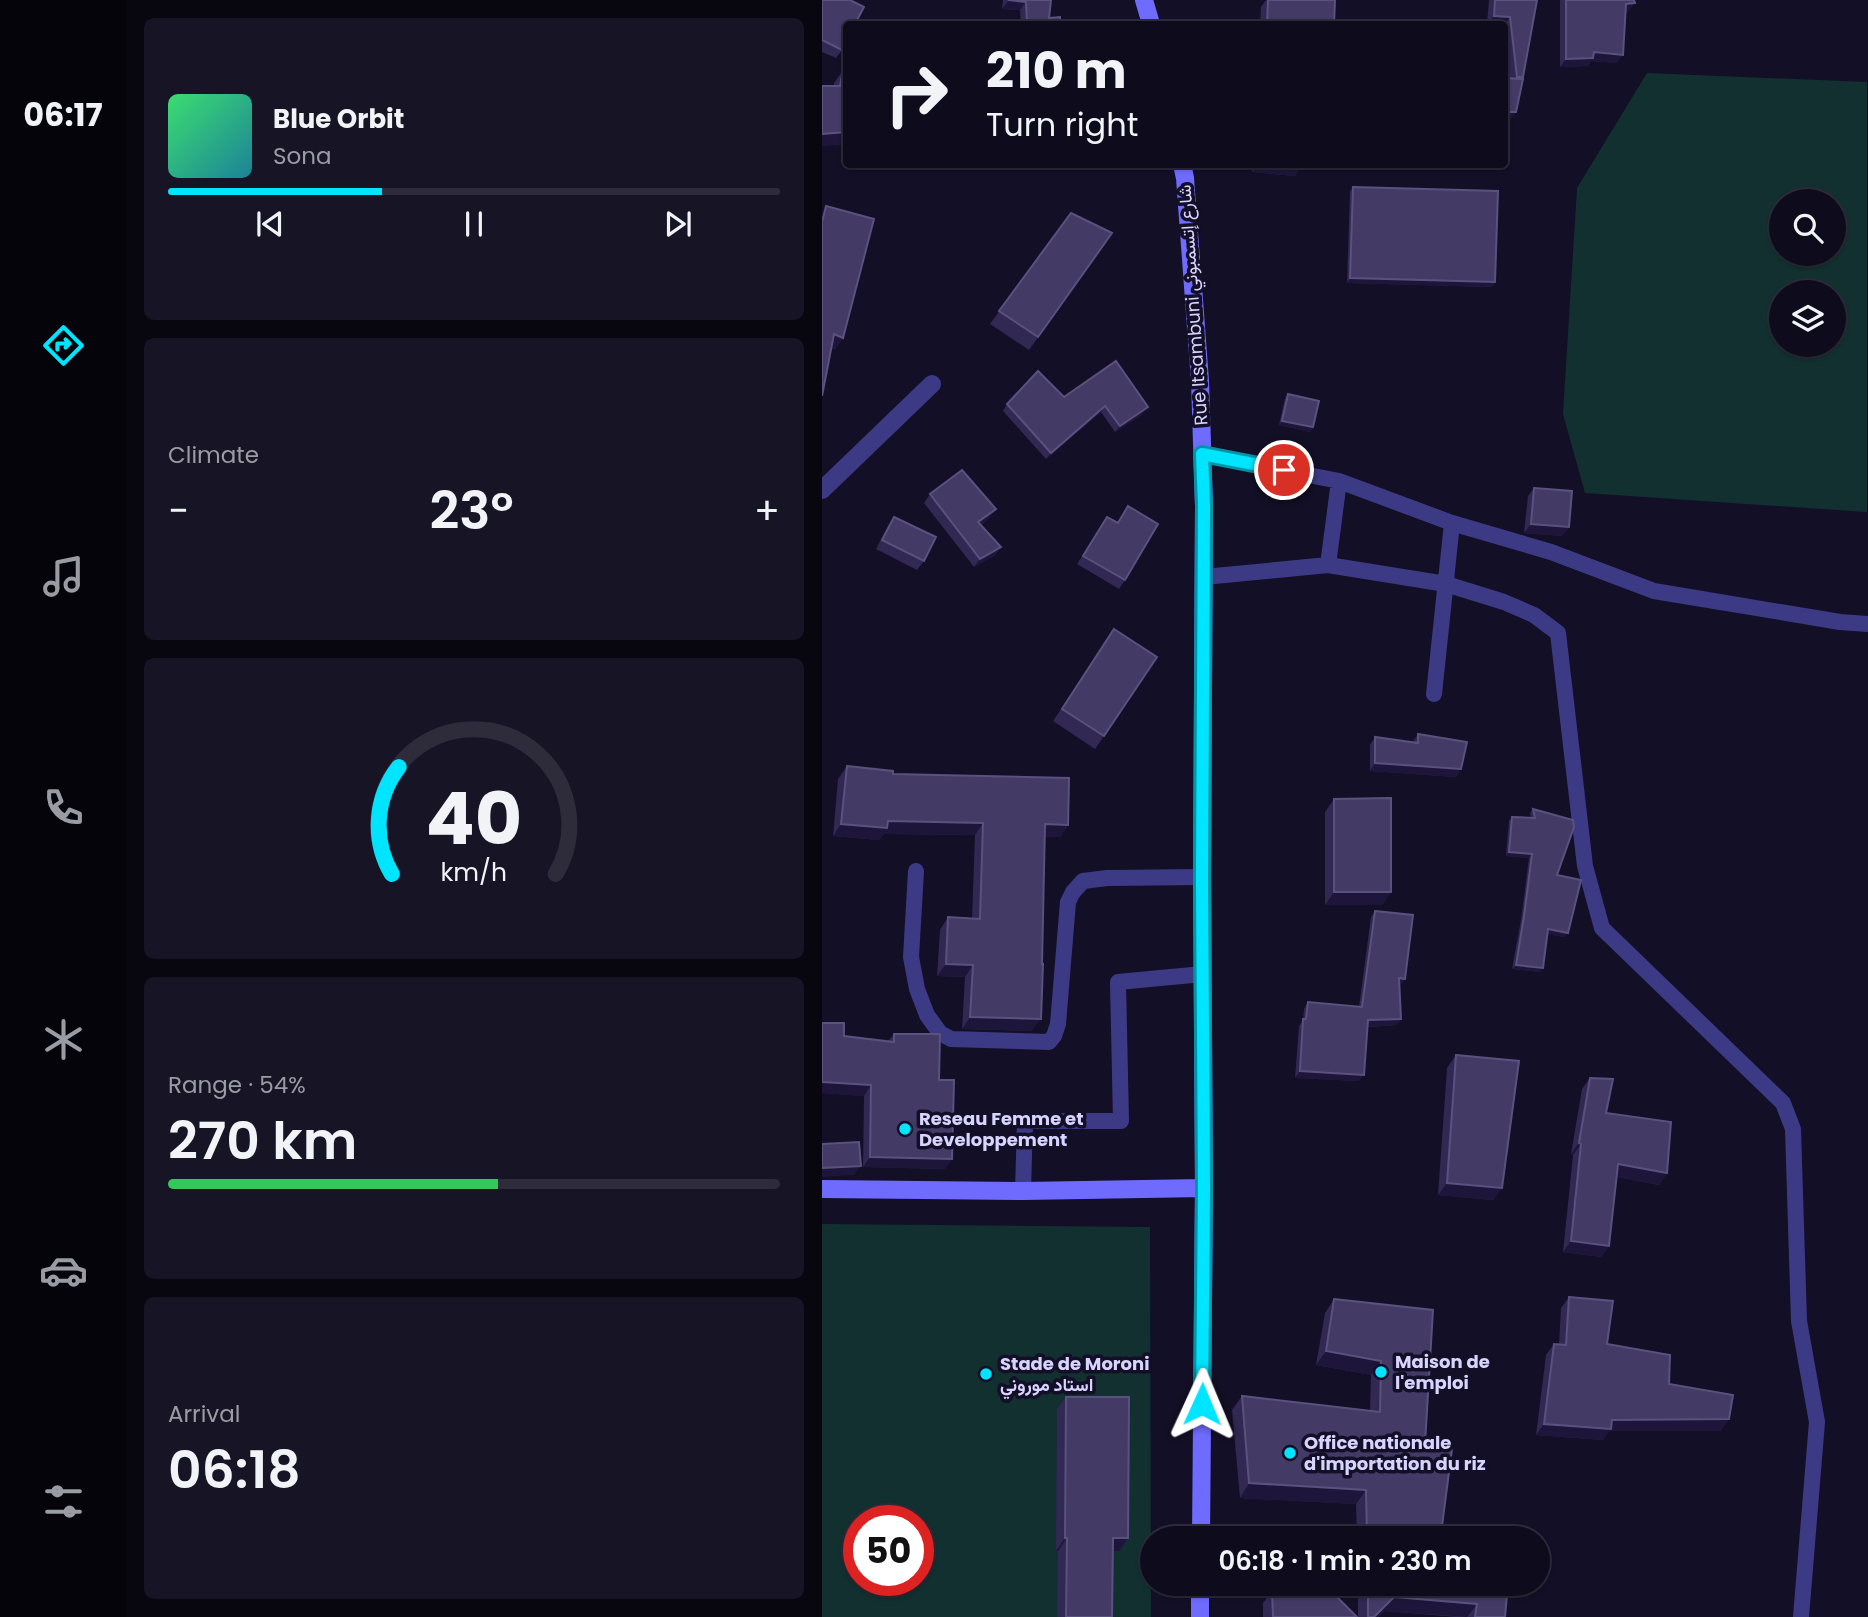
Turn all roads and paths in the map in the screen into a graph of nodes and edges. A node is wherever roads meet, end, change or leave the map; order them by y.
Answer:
1 (1144, 0) edge
2 (1150, 21) edge
3 (1183, 168) edge
4 (932, 384) dead end
5 (1202, 454) junction
6 (1339, 481) junction
7 (822, 490) edge
8 (1452, 523) junction
9 (1328, 565) junction
10 (1204, 577) junction
11 (1446, 584) junction
12 (1867, 624) edge
13 (1434, 694) dead end
14 (916, 871) dead end
15 (1202, 877) junction
16 (1203, 974) junction
17 (1204, 1188) junction
18 (822, 1189) edge
19 (1023, 1191) junction
20 (1201, 1526) edge
21 (1200, 1596) edge
22 (1200, 1617) edge
23 (1801, 1617) edge

1 - 2 main road
3 - 5 main road, Rue Itsambuni شارع إتسمبوني
4 - 7 street
5 - 6 lane
5 - 10 main road, Rue Itsambuni شارع إتسمبوني
6 - 8 lane
6 - 9 lane
8 - 11 lane
8 - 12 lane
9 - 10 lane
9 - 11 lane
10 - 15 main road, Rue Itsambuni شارع إتسمبوني
11 - 13 lane
11 - 23 lane
14 - 15 lane
15 - 16 main road, Rue Itsambuni شارع إتسمبوني
16 - 17 main road, Rue Itsambuni شارع إتسمبوني
16 - 19 lane
17 - 19 main road
17 - 20 main road, Rue Itsambuni شارع إتسمبوني
18 - 19 main road
21 - 22 main road

